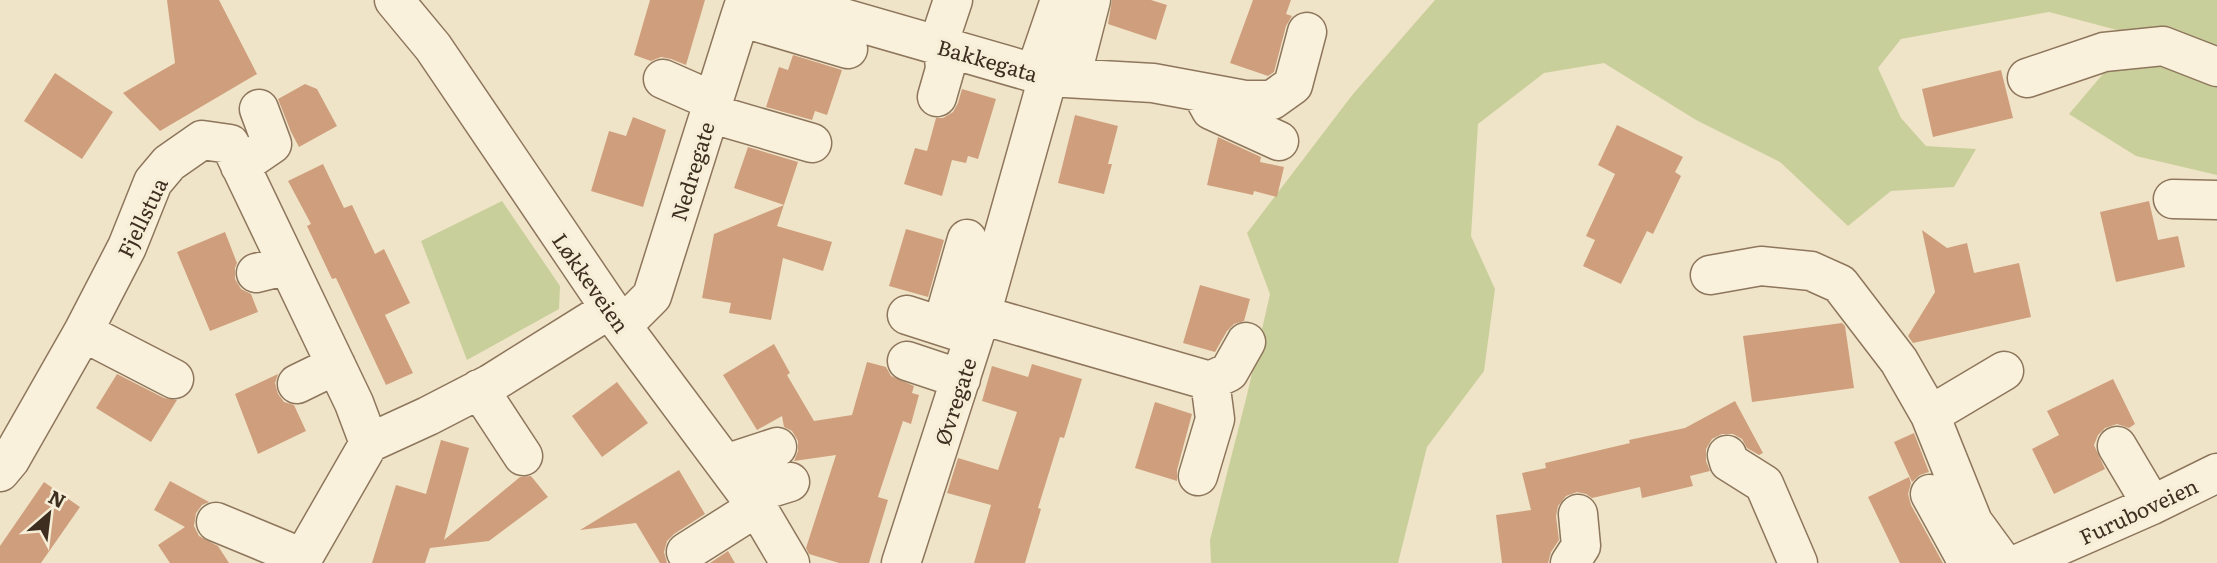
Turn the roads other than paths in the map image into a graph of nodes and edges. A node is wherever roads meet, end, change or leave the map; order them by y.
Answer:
1 (394, 0) edge
2 (781, 0) edge
3 (953, 0) edge
4 (1060, 0) edge
5 (1091, 0) edge
6 (744, 7) edge
7 (842, 22) edge
8 (1307, 32) dead end
9 (941, 46) junction
10 (2217, 67) edge
11 (1051, 76) junction
12 (2027, 78) dead end
13 (663, 79) dead end
14 (1199, 90) junction
15 (937, 97) dead end
16 (711, 107) junction
17 (260, 109) dead end
18 (1279, 141) dead end
19 (812, 143) dead end
20 (240, 166) junction
21 (2173, 199) dead end
22 (2217, 200) edge
23 (967, 239) dead end
24 (1710, 275) dead end
25 (616, 317) junction
26 (951, 323) junction
27 (83, 332) junction
28 (1245, 342) dead end
29 (907, 361) dead end
30 (336, 365) junction
31 (2004, 371) dead end
32 (173, 379) dead end
33 (961, 380) junction
34 (1210, 381) junction
35 (297, 384) dead end
36 (479, 389) junction
37 (1930, 415) junction
38 (369, 443) junction
39 (2117, 446) dead end
40 (777, 447) dead end
41 (1727, 455) dead end
42 (523, 456) dead end
43 (725, 464) junction
44 (0, 472) edge
45 (2217, 473) edge
46 (1198, 476) dead end
47 (790, 482) dead end
48 (1930, 494) dead end
49 (752, 501) junction
50 (2152, 505) junction
51 (1577, 514) dead end
52 (216, 522) dead end
53 (686, 552) dead end
54 (301, 560) edge
55 (790, 563) edge
56 (901, 563) edge
57 (1570, 563) edge
58 (1798, 563) edge
59 (1968, 563) edge
60 (2003, 563) edge
61 (2020, 563) edge

1 - 25 street, Løkkeveien
2 - 7 street, Bakkegata
3 - 9 street
4 - 11 street
5 - 11 street
6 - 7 street
6 - 16 street, Nedregate
7 - 9 street, Bakkegata
8 - 14 street, Bakkegata
9 - 11 street, Bakkegata
9 - 15 street
10 - 12 street
11 - 14 street, Bakkegata
11 - 26 street, Øvregate
13 - 16 street
14 - 18 street
16 - 19 street
16 - 25 street, Nedregate
17 - 20 street
20 - 27 street, Fjellstua
20 - 30 street, Fjellstua
21 - 22 street
23 - 26 street
24 - 37 street
25 - 36 street
25 - 43 street, Løkkeveien
26 - 33 street, Øvregate
26 - 34 street
27 - 32 street
27 - 44 street, Fjellstua
28 - 34 street
29 - 33 street
30 - 35 street
30 - 38 street, Fjellstua
31 - 37 street
33 - 56 street, Øvregate
34 - 46 street
36 - 38 street
36 - 42 street
37 - 60 street
38 - 54 street
39 - 50 street
40 - 43 street
41 - 58 street
43 - 49 street, Løkkeveien
45 - 50 street, Furuboveien
47 - 49 street
48 - 59 street
49 - 53 street
49 - 55 street, Løkkeveien
50 - 61 street, Furuboveien
51 - 57 street
52 - 54 street

